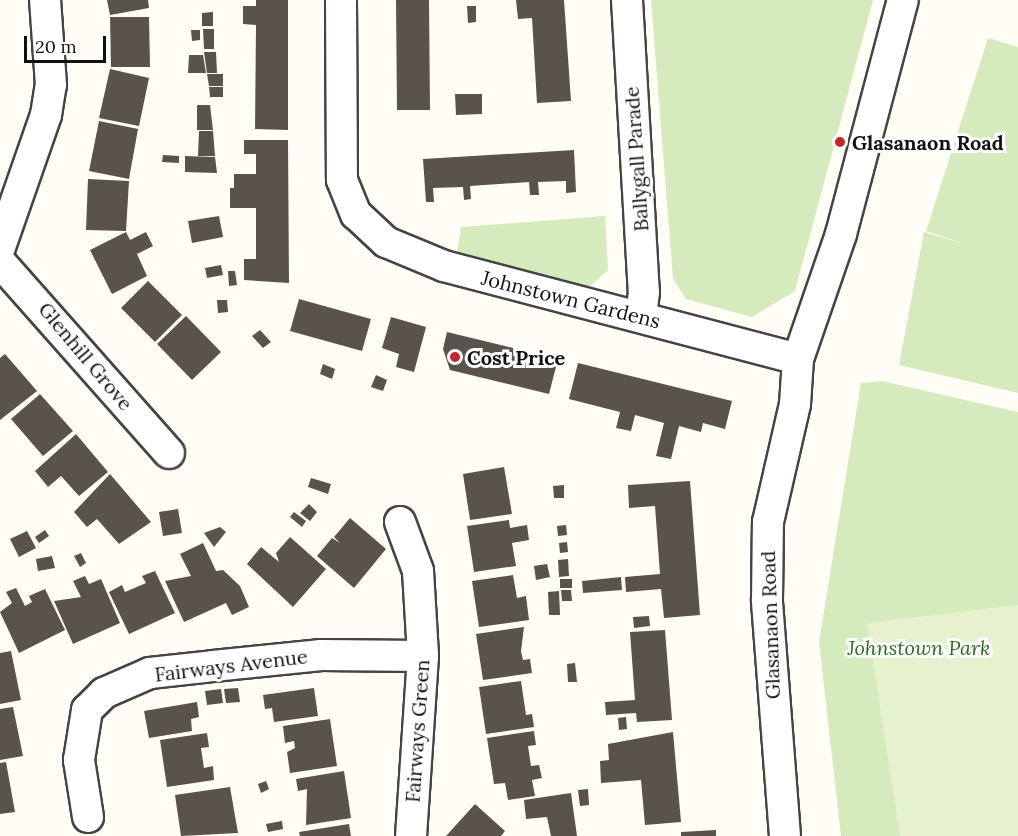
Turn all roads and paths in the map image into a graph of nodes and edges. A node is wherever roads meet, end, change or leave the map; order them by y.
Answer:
1 (45, 0) edge
2 (341, 0) edge
3 (627, 0) edge
4 (903, 0) edge
5 (0, 247) edge
6 (0, 262) edge
7 (641, 317) junction
8 (798, 359) junction
9 (169, 453) dead end
10 (400, 522) dead end
11 (423, 656) junction
12 (88, 818) dead end
13 (411, 836) edge
14 (785, 836) edge

1 - 5 street
2 - 7 street, Johnstown Gardens
3 - 7 street, Ballygall Parade
4 - 8 street, Glasanaon Road
6 - 9 street, Glenhill Grove
7 - 8 street, Johnstown Gardens
8 - 14 street, Glasanaon Road
10 - 11 street, Fairways Green
11 - 12 street, Fairways Avenue
11 - 13 street, Fairways Green

